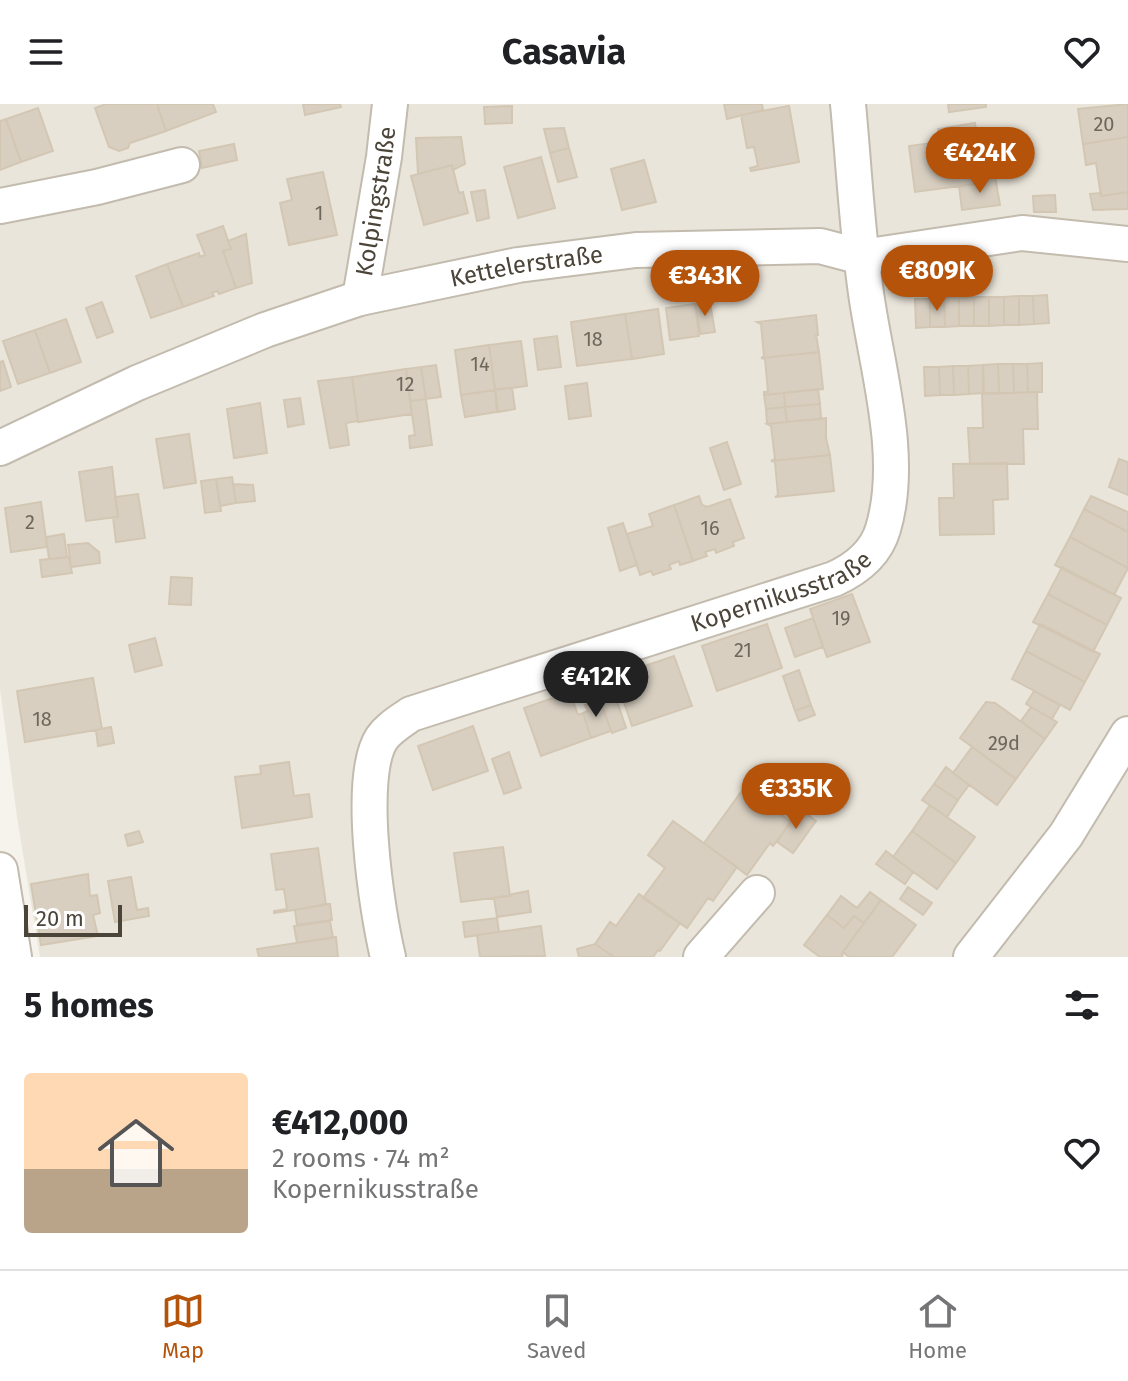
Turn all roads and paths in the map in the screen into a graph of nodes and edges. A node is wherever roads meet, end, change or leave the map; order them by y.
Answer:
1 (390, 104) edge
2 (848, 104) edge
3 (182, 165) dead end
4 (0, 206) edge
5 (1128, 244) edge
6 (862, 257) junction
7 (360, 298) junction
8 (0, 448) edge
9 (1128, 734) edge
10 (0, 870) edge
11 (757, 893) dead end
12 (14, 957) edge
13 (388, 957) edge
14 (701, 957) edge
15 (971, 957) edge

1 - 7 street, Kolpingstraße
2 - 6 street, Kopernikusstraße
3 - 4 street
5 - 6 street, Kettelerstraße
6 - 7 street, Kettelerstraße
6 - 13 street, Kopernikusstraße
7 - 8 street, Kettelerstraße
9 - 15 street
10 - 12 street
11 - 14 street

